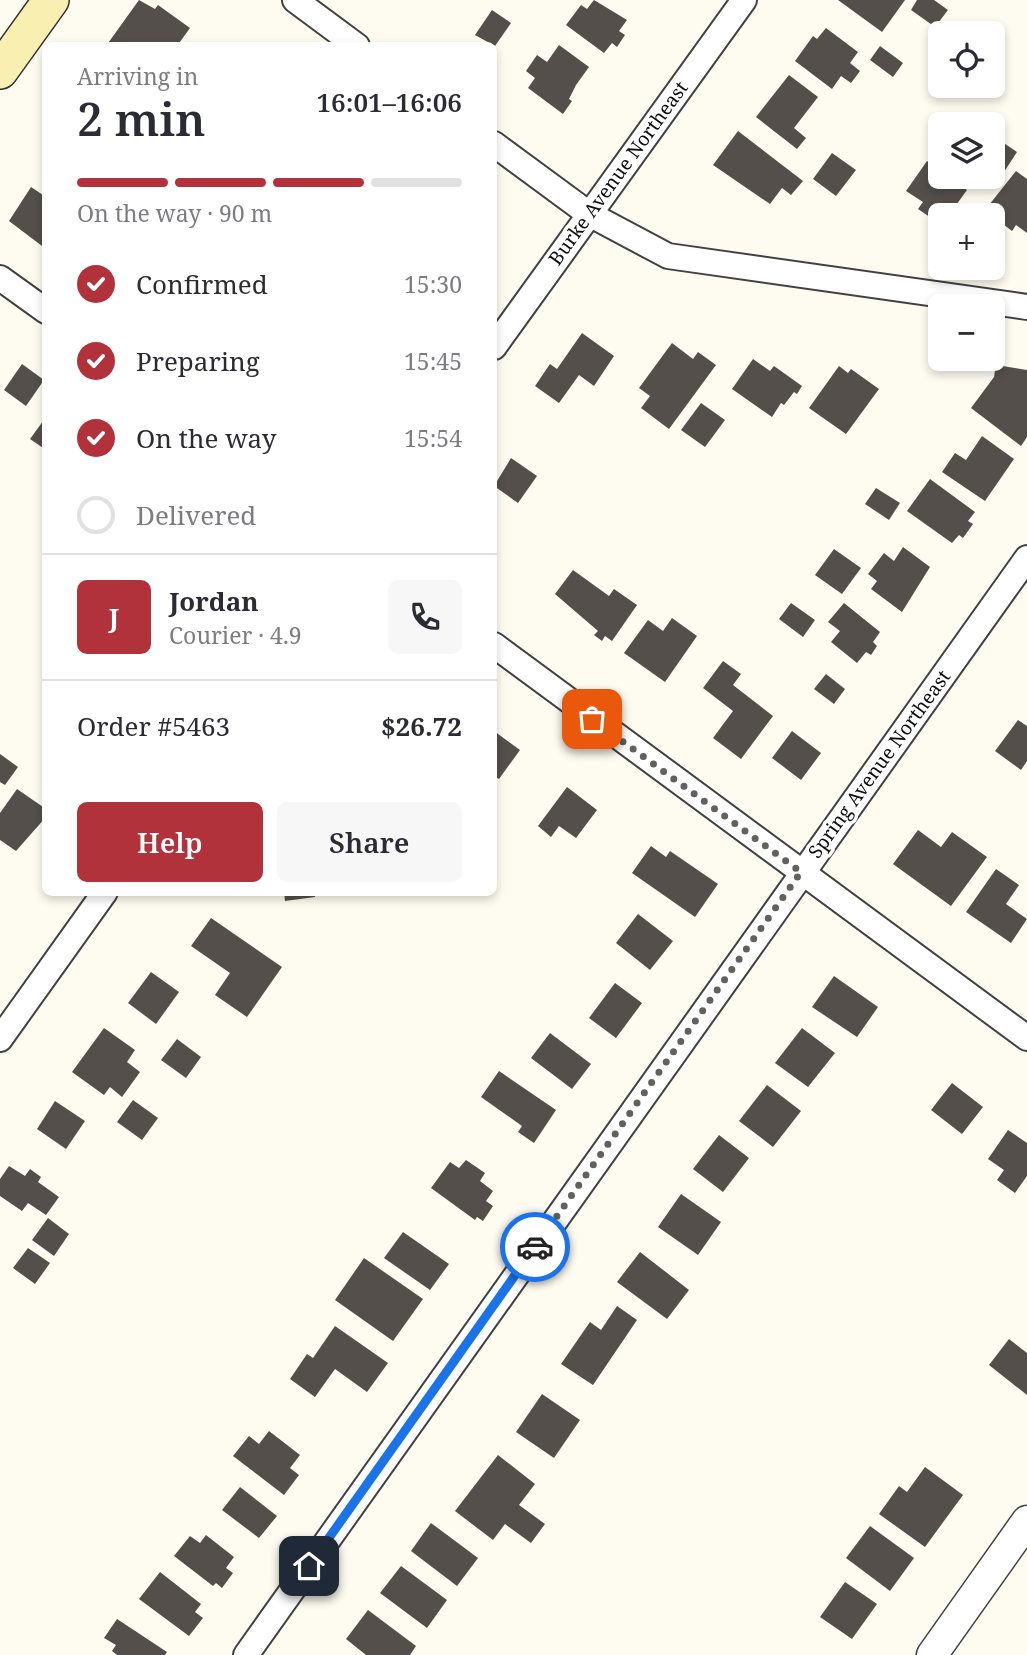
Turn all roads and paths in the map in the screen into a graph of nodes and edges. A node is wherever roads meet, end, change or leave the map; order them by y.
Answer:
1 (51, 0) edge
2 (295, 0) edge
3 (744, 0) edge
4 (352, 42) edge
5 (0, 71) edge
6 (497, 146) edge
7 (589, 214) junction
8 (0, 278) edge
9 (1027, 307) edge
10 (42, 309) edge
11 (497, 343) edge
12 (1027, 558) edge
13 (497, 647) edge
14 (801, 872) junction
15 (102, 896) edge
16 (0, 1038) edge
17 (1027, 1038) edge
18 (1027, 1521) edge
19 (246, 1655) edge
20 (932, 1655) edge

1 - 5 main road
2 - 4 street
3 - 7 street, Burke Avenue Northeast
6 - 7 street
7 - 9 street
7 - 11 street, Burke Avenue Northeast
8 - 10 street
12 - 14 street, Spring Avenue Northeast
13 - 14 street
14 - 17 street
14 - 19 street, Spring Avenue Northeast
15 - 16 street
18 - 20 street

